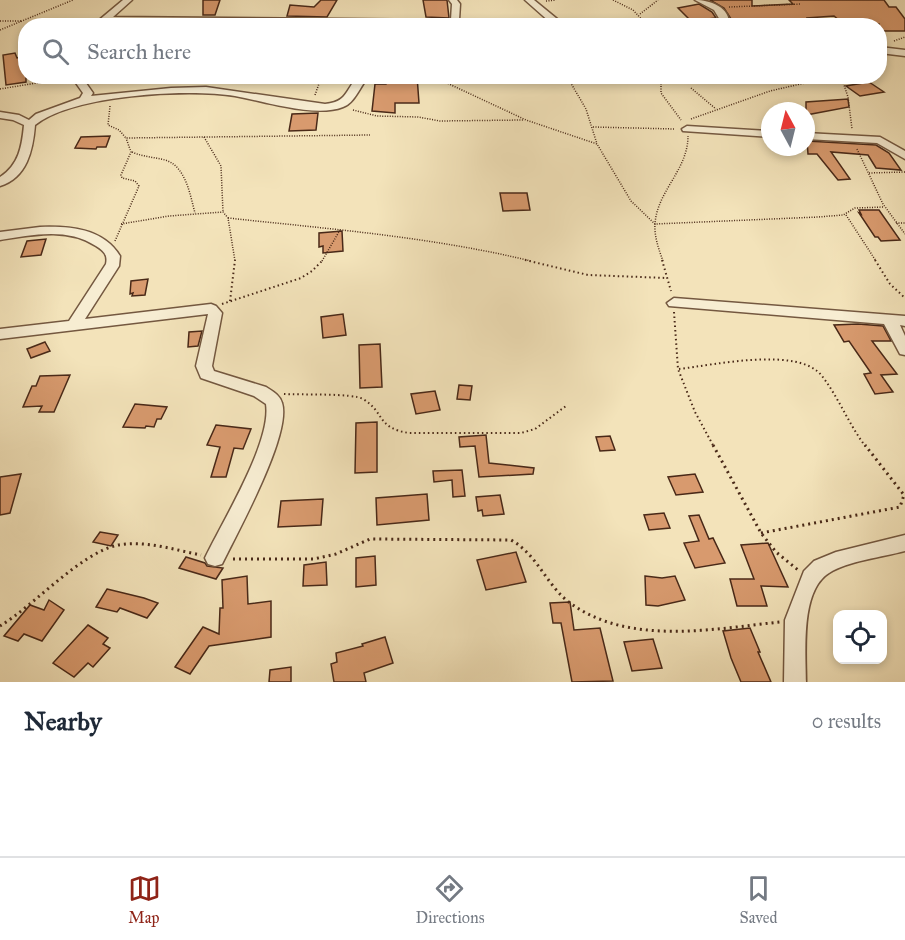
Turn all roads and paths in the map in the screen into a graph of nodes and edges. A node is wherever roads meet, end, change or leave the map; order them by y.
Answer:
1 (73, 0) edge
2 (128, 0) edge
3 (453, 0) edge
4 (529, 0) edge
5 (613, 0) edge
6 (658, 0) edge
7 (699, 0) edge
8 (801, 4) dead end
9 (717, 7) junction
10 (640, 14) junction
11 (31, 18) edge
12 (107, 18) edge
13 (455, 18) edge
14 (551, 18) edge
15 (643, 18) edge
16 (725, 18) edge
17 (0, 21) edge
18 (18, 21) edge
19 (18, 23) edge
20 (0, 30) edge
21 (887, 51) edge
22 (904, 53) edge
23 (903, 65) dead end
24 (28, 84) edge
25 (81, 84) edge
26 (319, 84) edge
27 (356, 84) edge
28 (449, 84) edge
29 (570, 84) edge
30 (661, 84) edge
31 (685, 84) edge
32 (800, 84) edge
33 (844, 84) edge
34 (0, 89) edge
35 (112, 98) junction
36 (84, 100) junction
37 (309, 105) junction
38 (338, 106) junction
39 (716, 109) junction
40 (0, 115) edge
41 (526, 120) junction
42 (30, 124) junction
43 (593, 127) junction
44 (687, 129) junction
45 (761, 133) edge
46 (370, 135) dead end
47 (204, 136) junction
48 (815, 136) edge
49 (126, 138) junction
50 (852, 138) junction
51 (597, 144) junction
52 (132, 152) junction
53 (905, 156) edge
54 (905, 172) edge
55 (868, 173) junction
56 (0, 182) edge
57 (884, 207) junction
58 (195, 213) junction
59 (223, 213) junction
60 (846, 214) junction
61 (228, 218) junction
62 (894, 223) junction
63 (905, 223) edge
64 (121, 224) junction
65 (655, 224) junction
66 (340, 230) junction
67 (905, 234) edge
68 (0, 236) edge
69 (111, 253) junction
70 (668, 278) junction
71 (905, 298) edge
72 (230, 301) junction
73 (674, 303) junction
74 (211, 309) junction
75 (889, 319) junction
76 (905, 321) edge
77 (72, 327) junction
78 (0, 334) edge
79 (905, 350) edge
80 (678, 369) junction
81 (263, 394) junction
82 (566, 406) dead end
83 (761, 533) junction
84 (905, 543) edge
85 (215, 558) junction
86 (811, 578) junction
87 (795, 620) junction
88 (0, 626) edge
89 (795, 682) edge

1 - 11 path
2 - 12 street
3 - 13 street
4 - 14 street
5 - 10 path
6 - 10 path
7 - 9 street
8 - 9 path
9 - 16 street
10 - 15 path
17 - 18 path
19 - 20 path
21 - 22 street
22 - 23 street
24 - 34 path
25 - 36 street
26 - 37 path
27 - 38 street
28 - 41 path
29 - 43 path
30 - 39 path
31 - 39 path
32 - 39 path
33 - 50 path
35 - 36 street
35 - 37 street
35 - 49 path
36 - 42 street
37 - 38 street
38 - 41 path
40 - 42 street
41 - 51 path
42 - 56 street
43 - 44 path
43 - 51 path
44 - 45 street
44 - 65 path
46 - 47 path
47 - 49 path
47 - 59 path
48 - 50 street
49 - 52 path
50 - 53 street
50 - 55 path
51 - 65 path
52 - 58 path
52 - 64 path
54 - 55 path
55 - 57 path
57 - 60 path
57 - 62 path
58 - 59 path
58 - 64 path
59 - 61 path
60 - 65 path
60 - 71 path
61 - 66 path
61 - 72 path
62 - 63 path
62 - 67 path
64 - 69 path
65 - 70 path
66 - 70 path
66 - 72 path
68 - 69 street
69 - 77 street
70 - 73 path
72 - 74 path
73 - 75 street
73 - 80 path
74 - 77 street
74 - 81 street
75 - 76 street
75 - 79 street
77 - 78 street
80 - 83 path
80 - 83 path
81 - 82 path
81 - 85 street
83 - 86 path
84 - 86 street
85 - 87 path
85 - 88 path
86 - 87 street
87 - 89 street

